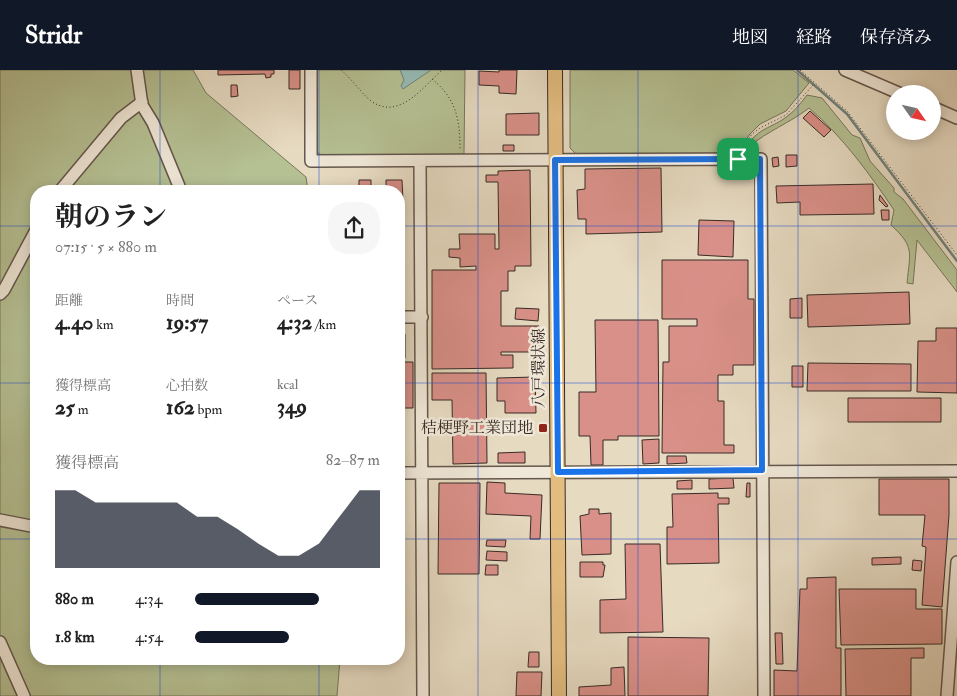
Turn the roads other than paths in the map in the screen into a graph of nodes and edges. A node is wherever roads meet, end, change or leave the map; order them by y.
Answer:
1 (136, 70) edge
2 (311, 70) edge
3 (555, 70) edge
4 (845, 70) edge
5 (886, 88) edge
6 (142, 102) junction
7 (941, 112) edge
8 (957, 118) edge
9 (555, 160) junction
10 (420, 162) junction
11 (65, 185) edge
12 (179, 185) edge
13 (30, 241) edge
14 (0, 294) edge
15 (405, 317) edge
16 (422, 317) junction
17 (762, 470) junction
18 (957, 471) edge
19 (558, 472) junction
20 (405, 473) edge
21 (422, 473) junction
22 (0, 520) edge
23 (30, 526) edge
24 (957, 562) edge
25 (0, 642) edge
26 (24, 696) edge
27 (423, 696) edge
28 (559, 696) edge
29 (764, 696) edge
30 (947, 696) edge

1 - 6 street
2 - 10 street
3 - 9 main road, 八戸環状線
4 - 5 street
6 - 11 street
6 - 12 street
7 - 8 street
9 - 10 street
9 - 17 street
9 - 19 main road, 八戸環状線
10 - 16 street
13 - 14 street
15 - 16 street
16 - 21 street
17 - 18 street
17 - 19 street
17 - 29 street
19 - 21 street
19 - 28 main road, 八戸環状線
20 - 21 street
21 - 27 street
22 - 23 street
24 - 30 street
25 - 26 street

